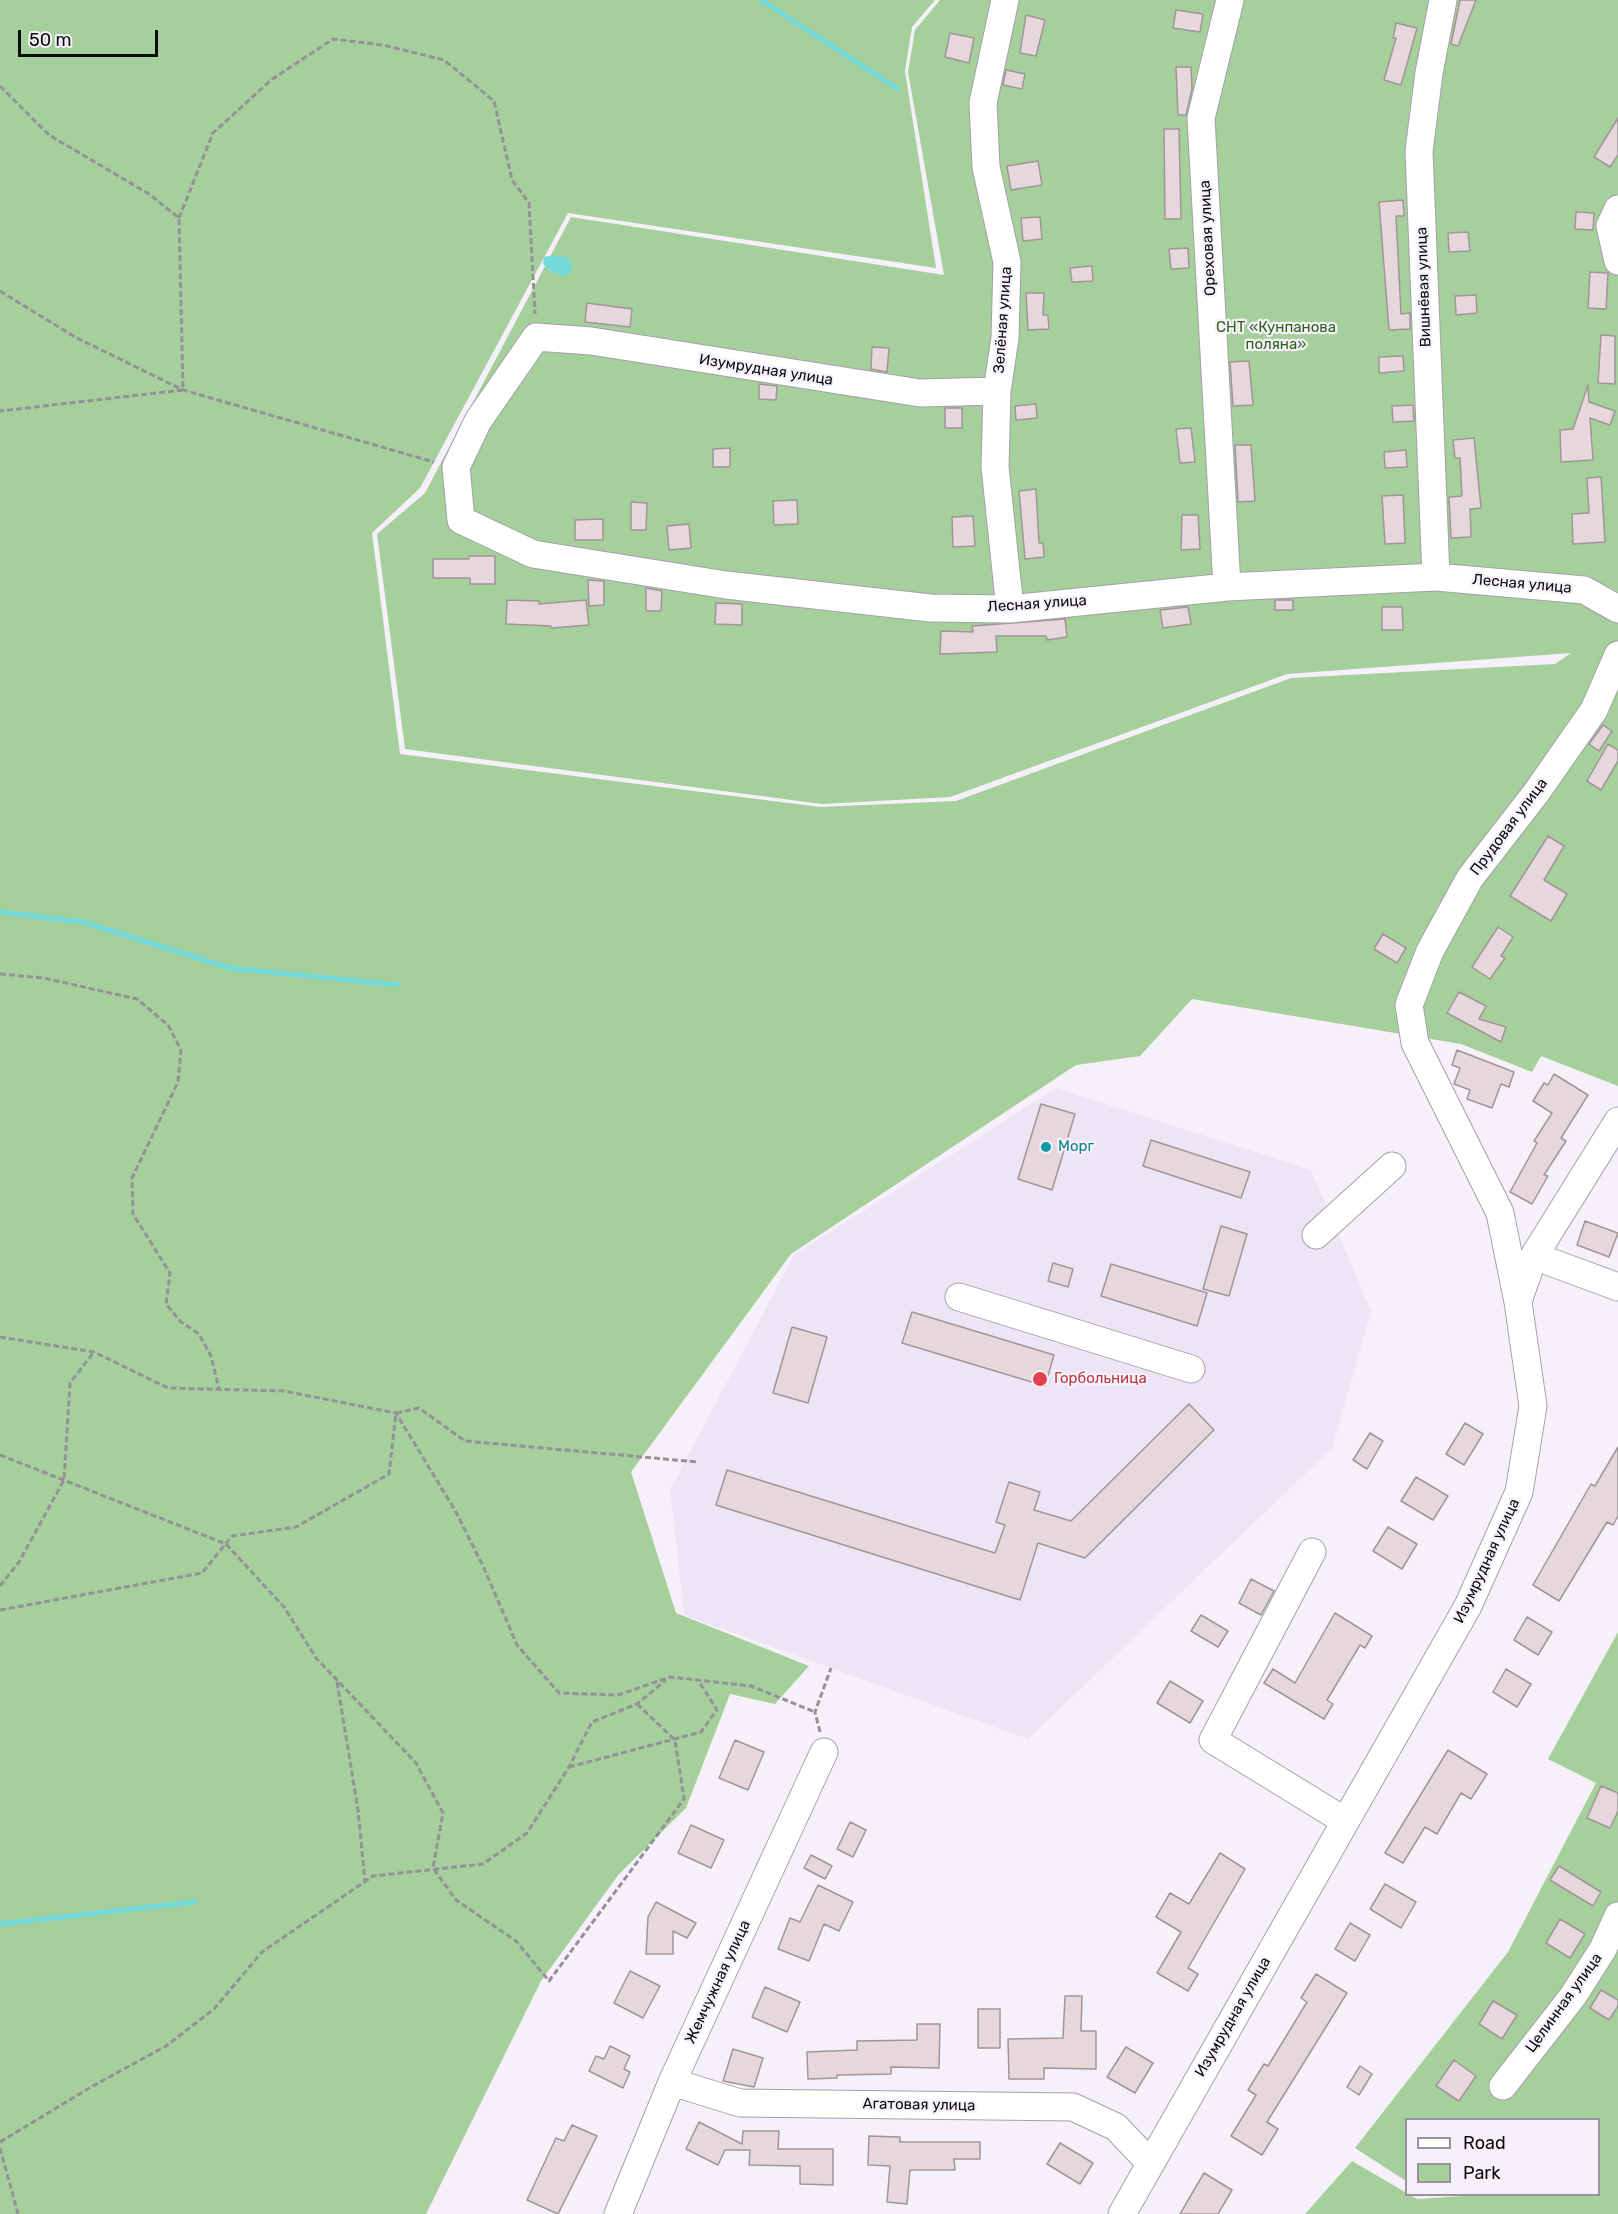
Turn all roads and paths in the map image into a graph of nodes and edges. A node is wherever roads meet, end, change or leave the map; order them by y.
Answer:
1 (1005, 0) edge
2 (1230, 0) edge
3 (1443, 0) edge
4 (0, 86) edge
5 (1618, 209) edge
6 (179, 218) junction
7 (1618, 261) edge
8 (0, 291) edge
9 (536, 337) junction
10 (183, 390) junction
11 (997, 391) junction
12 (0, 411) edge
13 (456, 467) junction
14 (1436, 577) junction
15 (1227, 587) junction
16 (1010, 609) junction
17 (1618, 609) edge
18 (1618, 655) edge
19 (0, 974) edge
20 (1618, 1122) edge
21 (1392, 1166) dead end
22 (1316, 1234) dead end
23 (1534, 1256) junction
24 (1618, 1287) edge
25 (959, 1297) dead end
26 (1518, 1302) junction
27 (0, 1337) edge
28 (94, 1352) junction
29 (1191, 1369) dead end
30 (219, 1389) junction
31 (396, 1413) junction
32 (0, 1455) edge
33 (698, 1462) dead end
34 (64, 1480) junction
35 (226, 1544) junction
36 (1312, 1552) dead end
37 (0, 1586) edge
38 (0, 1610) edge
39 (831, 1668) dead end
40 (670, 1677) junction
41 (337, 1680) junction
42 (698, 1680) junction
43 (637, 1704) junction
44 (815, 1712) junction
45 (675, 1740) junction
46 (824, 1752) joint
47 (570, 1767) junction
48 (1345, 1821) junction
49 (433, 1868) junction
50 (365, 1882) junction
51 (1618, 1916) edge
52 (672, 2082) junction
53 (1503, 2086) dead end
54 (0, 2142) edge
55 (0, 2148) edge
56 (1150, 2163) junction
57 (18, 2214) edge
58 (618, 2214) edge
59 (1122, 2214) edge

1 - 11 street, Зелёная улица
2 - 15 street, Ореховая улица
3 - 14 street, Вишнёвая улица
4 - 6 path
5 - 7 street
6 - 9 path
6 - 10 path
8 - 10 path
9 - 11 street, Изумрудная улица
9 - 13 street
10 - 12 path
10 - 13 path
11 - 16 street, Зелёная улица
13 - 16 street, Лесная улица
14 - 15 street, Лесная улица
14 - 17 street, Лесная улица
15 - 16 street, Лесная улица
18 - 26 street, Прудовая улица
19 - 30 path
20 - 23 street, Изумрудная улица
21 - 22 street
23 - 24 street
23 - 26 street, Изумрудная улица
25 - 29 street
26 - 48 street, Изумрудная улица
27 - 28 path
28 - 30 path
28 - 34 path
30 - 31 path
31 - 33 path
31 - 35 path
31 - 40 path
32 - 34 path
34 - 35 path
34 - 37 path
35 - 38 path
35 - 41 path
36 - 48 street
39 - 44 path
40 - 42 path
40 - 43 path
41 - 49 path
41 - 50 path
42 - 44 path
42 - 45 path
43 - 45 path
43 - 47 path
44 - 46 path
45 - 47 path
45 - 49 path
46 - 52 street, Жемчужная улица
47 - 49 path
48 - 56 street, Изумрудная улица
49 - 50 path
50 - 54 path
51 - 53 street, Целинная улица
52 - 56 street, Агатовая улица
52 - 58 street, Жемчужная улица
55 - 57 path
56 - 59 street, Изумрудная улица

